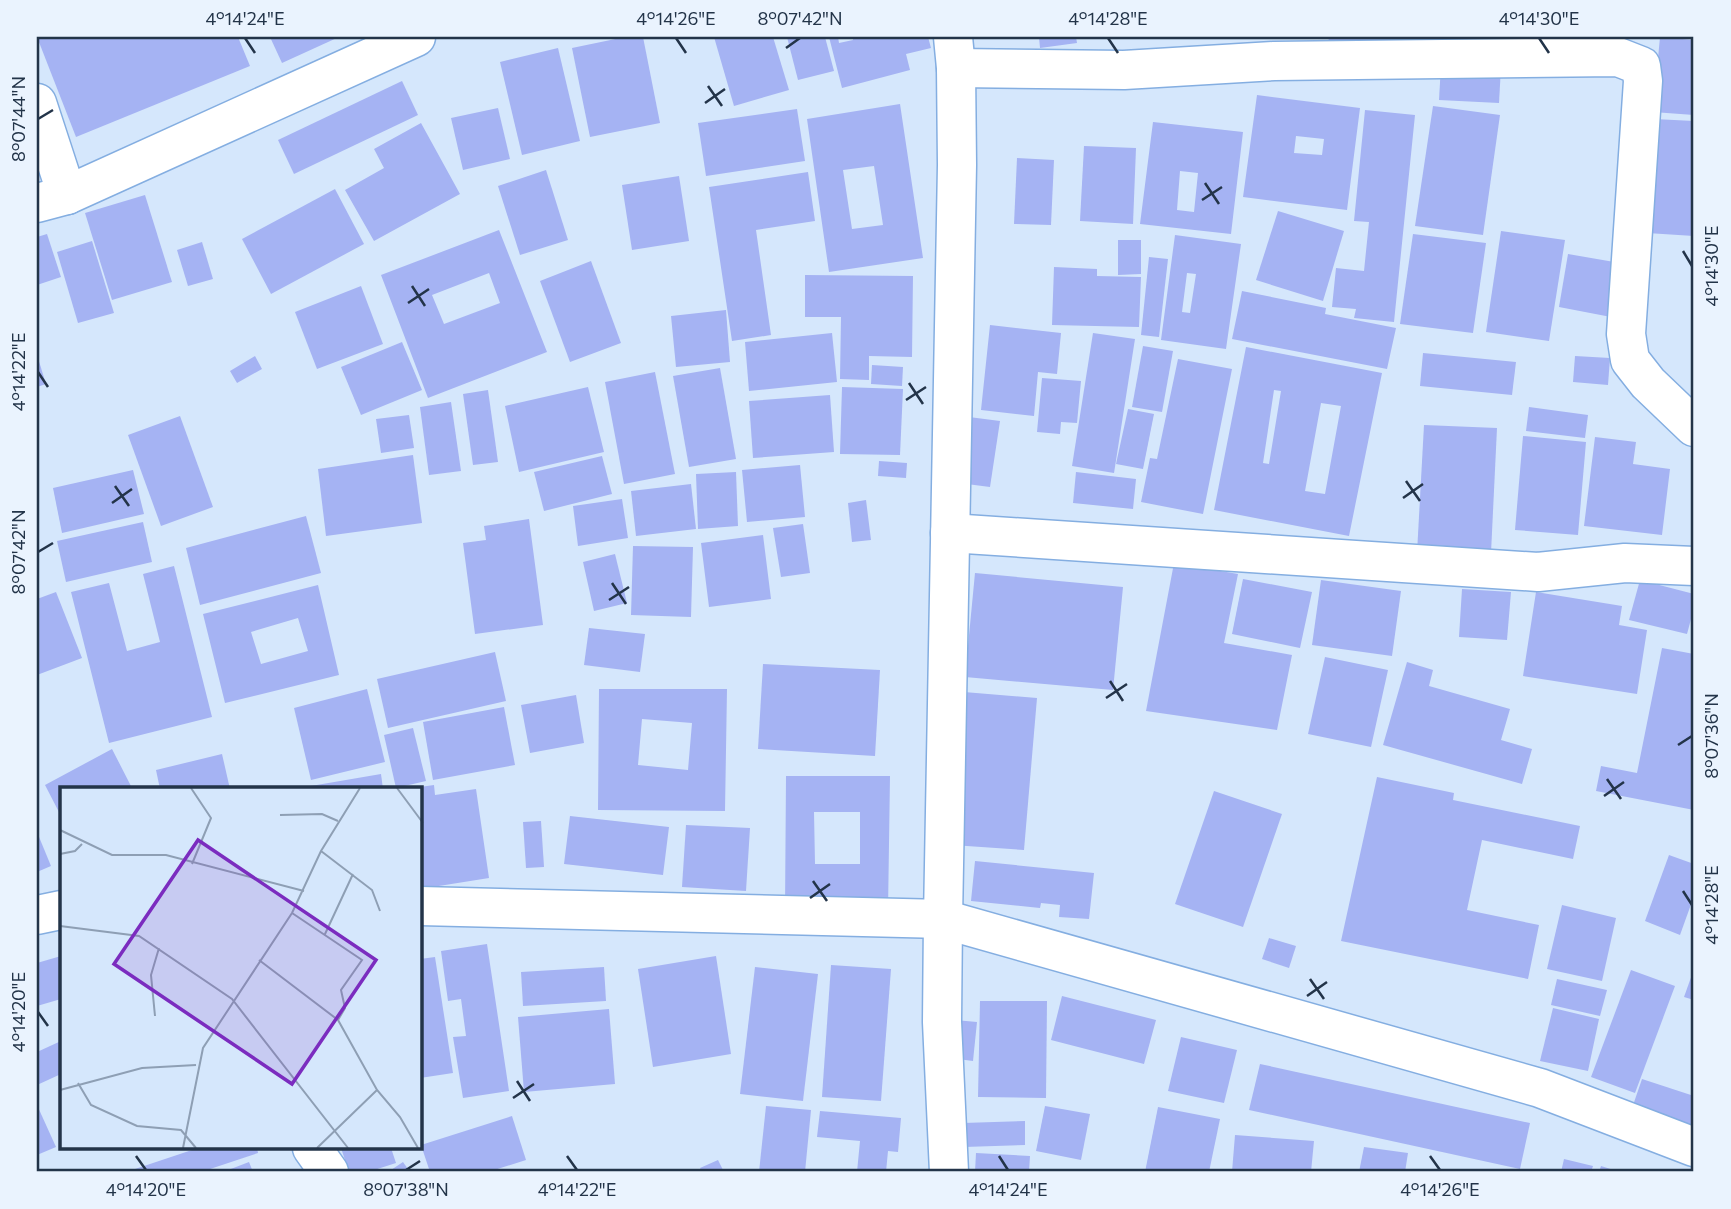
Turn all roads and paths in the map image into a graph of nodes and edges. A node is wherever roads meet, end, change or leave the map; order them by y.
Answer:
1 (416, 37) edge
2 (1273, 49) edge
3 (954, 52) edge
4 (37, 103) edge
5 (52, 199) edge
6 (1694, 427) edge
7 (950, 533) junction
8 (1694, 566) edge
9 (422, 906) edge
10 (60, 910) edge
11 (37, 915) edge
12 (943, 919) junction
13 (1694, 1147) edge
14 (313, 1150) edge
15 (329, 1172) edge
16 (949, 1172) edge

1 - 5 street
2 - 3 street
2 - 6 street
3 - 7 street
4 - 5 street
7 - 8 street
7 - 12 street
9 - 12 street
10 - 11 street
12 - 13 street
12 - 16 street
14 - 15 street

